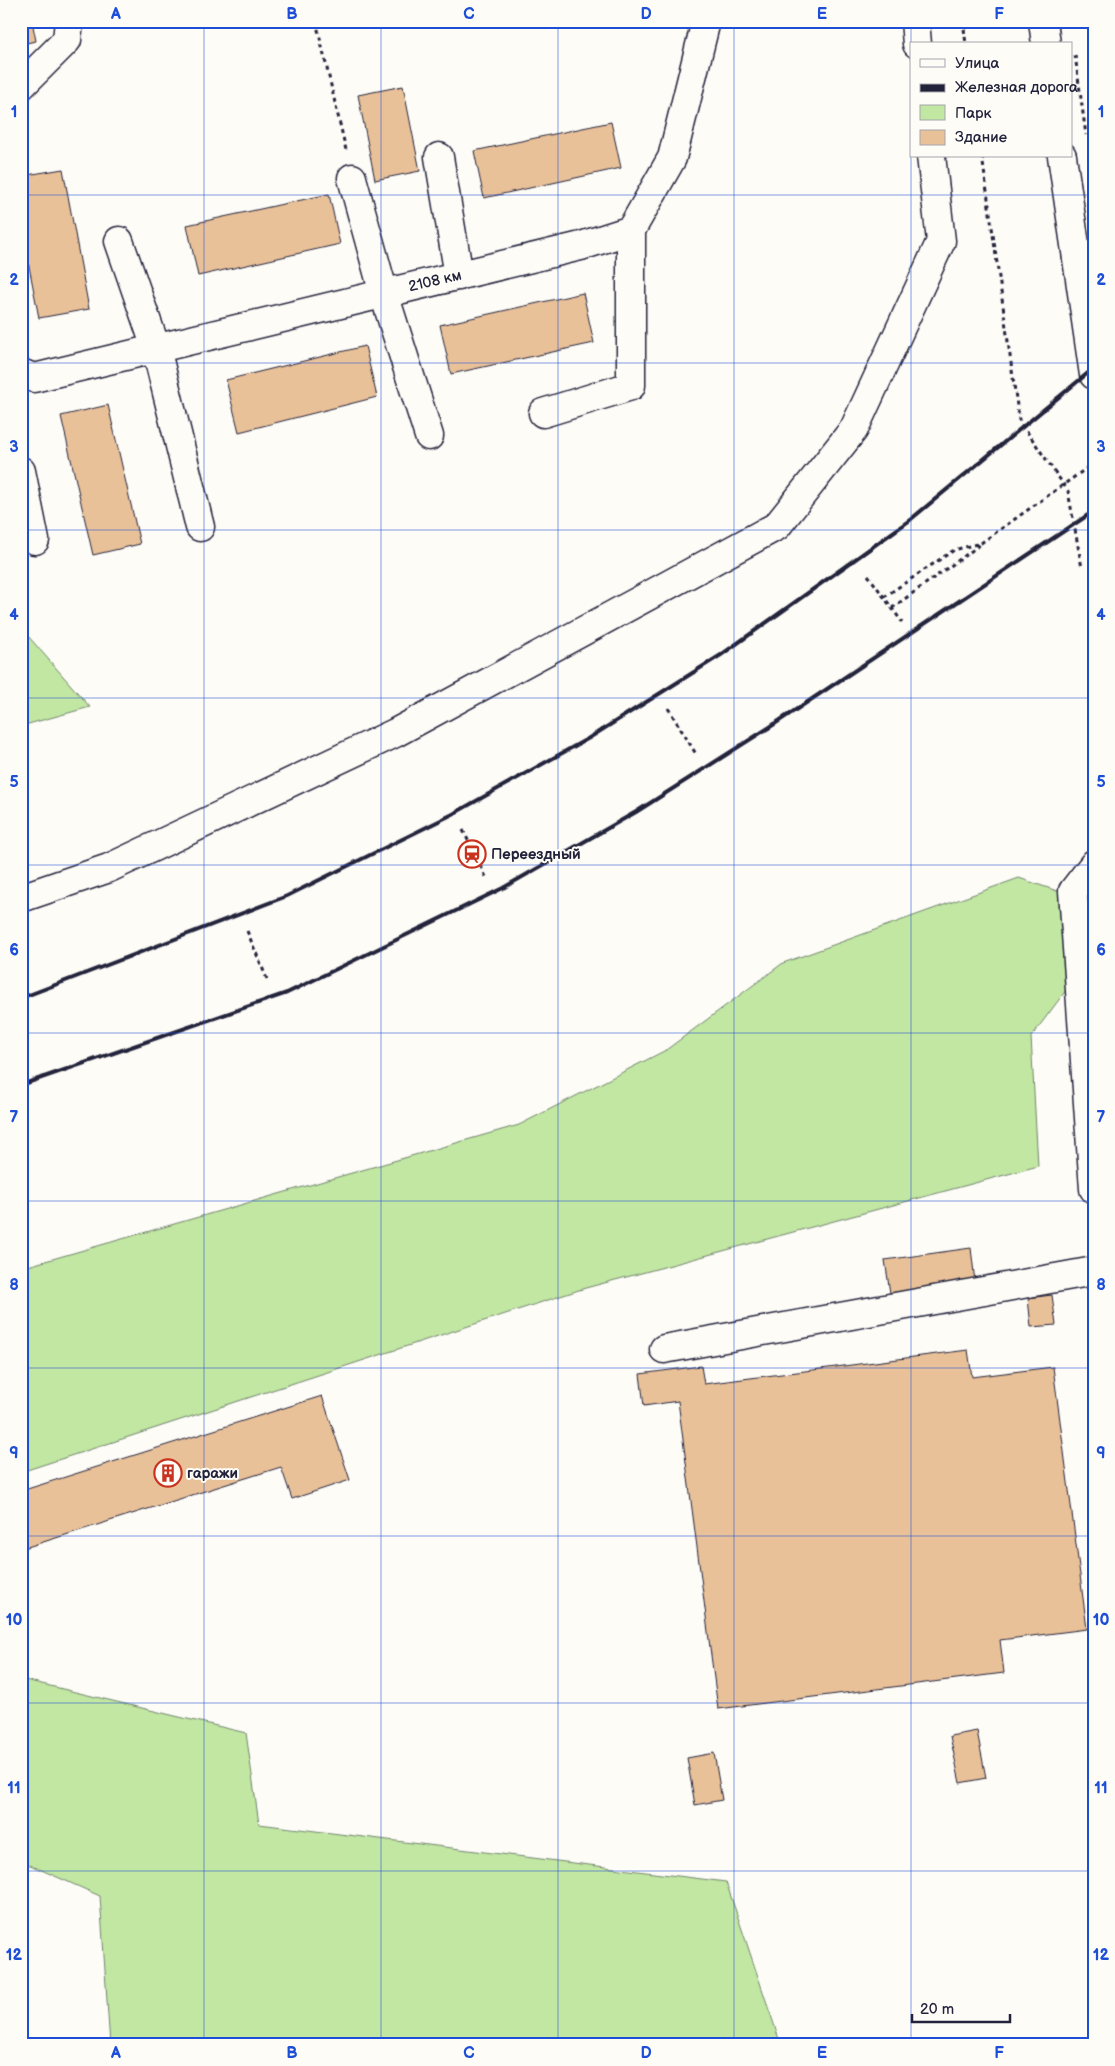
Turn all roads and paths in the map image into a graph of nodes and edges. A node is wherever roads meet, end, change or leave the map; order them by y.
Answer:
1 (69, 21) edge
2 (316, 21) edge
3 (706, 21) edge
4 (914, 21) edge
5 (963, 21) edge
6 (1043, 21) edge
7 (917, 42) edge
8 (966, 42) edge
9 (1046, 42) edge
10 (1074, 50) dead end
11 (21, 86) edge
12 (1086, 137) dead end
13 (438, 157) dead end
14 (931, 158) edge
15 (982, 158) edge
16 (1062, 158) edge
17 (352, 178) joint
18 (631, 230) junction
19 (119, 241) dead end
20 (459, 276) junction
21 (384, 294) junction
22 (156, 348) junction
23 (21, 373) edge
24 (1094, 375) edge
25 (543, 413) dead end
26 (429, 436) dead end
27 (1094, 463) edge
28 (21, 471) edge
29 (1063, 484) junction
30 (200, 527) dead end
31 (35, 540) dead end
32 (982, 543) junction
33 (1082, 568) dead end
34 (868, 575) dead end
35 (884, 597) junction
36 (892, 608) junction
37 (902, 622) dead end
38 (668, 708) dead end
39 (696, 754) dead end
40 (463, 830) dead end
41 (1094, 864) edge
42 (486, 877) dead end
43 (21, 898) edge
44 (247, 931) dead end
45 (267, 979) dead end
46 (21, 1046) edge
47 (27, 1065) dead end
48 (1094, 1188) edge
49 (1094, 1271) edge
50 (664, 1349) dead end

1 - 11 street
2 - 17 path
3 - 18 street
4 - 7 street
5 - 8 path
6 - 9 street
10 - 12 path
13 - 20 street
14 - 43 street
15 - 29 path
16 - 24 street
17 - 21 street
18 - 20 street, 2108 км
18 - 25 street
19 - 22 street
20 - 21 street, 2108 км
21 - 22 street, 2108 км
21 - 26 street
22 - 23 street, 2108 км
22 - 30 street
27 - 29 path
28 - 31 street
29 - 32 path
29 - 33 path
32 - 35 path
32 - 36 path
34 - 35 path
35 - 36 path
36 - 37 path
38 - 39 path
40 - 42 path
41 - 48 street
44 - 45 path
46 - 47 path
49 - 50 street

